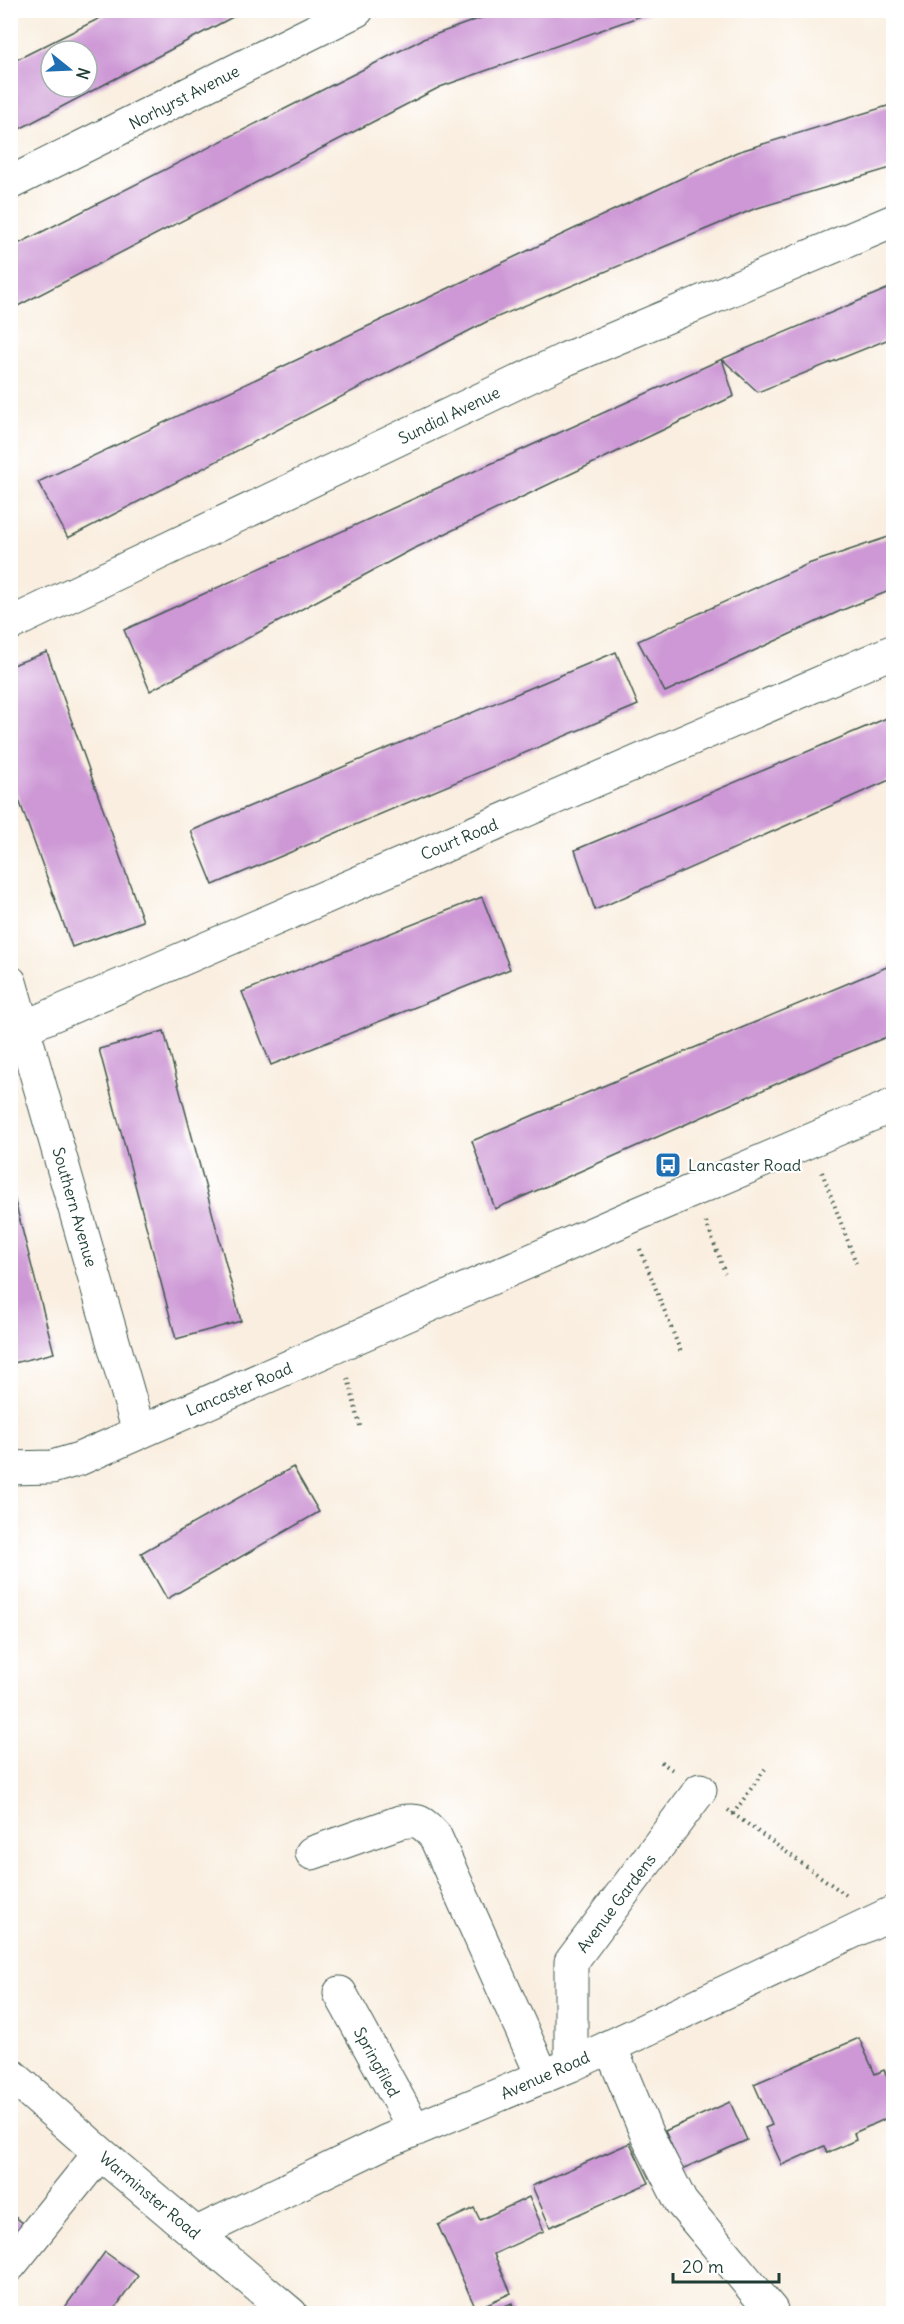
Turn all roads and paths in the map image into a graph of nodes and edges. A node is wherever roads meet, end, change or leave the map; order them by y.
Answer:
1 (357, 10) edge
2 (10, 183) edge
3 (894, 221) edge
4 (10, 624) edge
5 (894, 651) edge
6 (10, 982) edge
7 (25, 1027) junction
8 (894, 1105) edge
9 (810, 1140) junction
10 (694, 1190) junction
11 (628, 1218) junction
12 (856, 1263) dead end
13 (724, 1273) dead end
14 (340, 1346) junction
15 (682, 1355) dead end
16 (360, 1426) dead end
17 (139, 1432) junction
18 (10, 1468) edge
19 (661, 1762) dead end
20 (765, 1770) dead end
21 (700, 1790) junction
22 (734, 1814) junction
23 (312, 1853) dead end
24 (886, 1916) edge
25 (339, 1993) dead end
26 (610, 2046) junction
27 (557, 2071) junction
28 (10, 2074) edge
29 (415, 2130) junction
30 (100, 2153) junction
31 (195, 2234) junction
32 (10, 2265) edge
33 (771, 2310) dead end
34 (291, 2313) edge

1 - 2 street, Norhyrst Avenue
3 - 4 street, Sundial Avenue
5 - 7 street, Court Road
6 - 7 street, Southern Avenue
7 - 17 street, Southern Avenue
8 - 9 street, Lancaster Road
9 - 10 street, Lancaster Road
9 - 12 path
10 - 11 street, Lancaster Road
10 - 13 path
11 - 14 street, Lancaster Road
11 - 15 path
14 - 16 path
14 - 17 street, Lancaster Road
17 - 18 street, Lancaster Road
19 - 21 path
20 - 22 path
21 - 22 path
21 - 27 street, Avenue Gardens
22 - 24 path
23 - 27 street
24 - 26 street, Avenue Road
25 - 29 street, Springfiled
26 - 27 street, Avenue Road
26 - 33 street
27 - 29 street, Avenue Road
28 - 30 street, Warminster Road
29 - 31 street, Avenue Road
30 - 31 street, Warminster Road
30 - 32 street
31 - 34 street, Warminster Road

